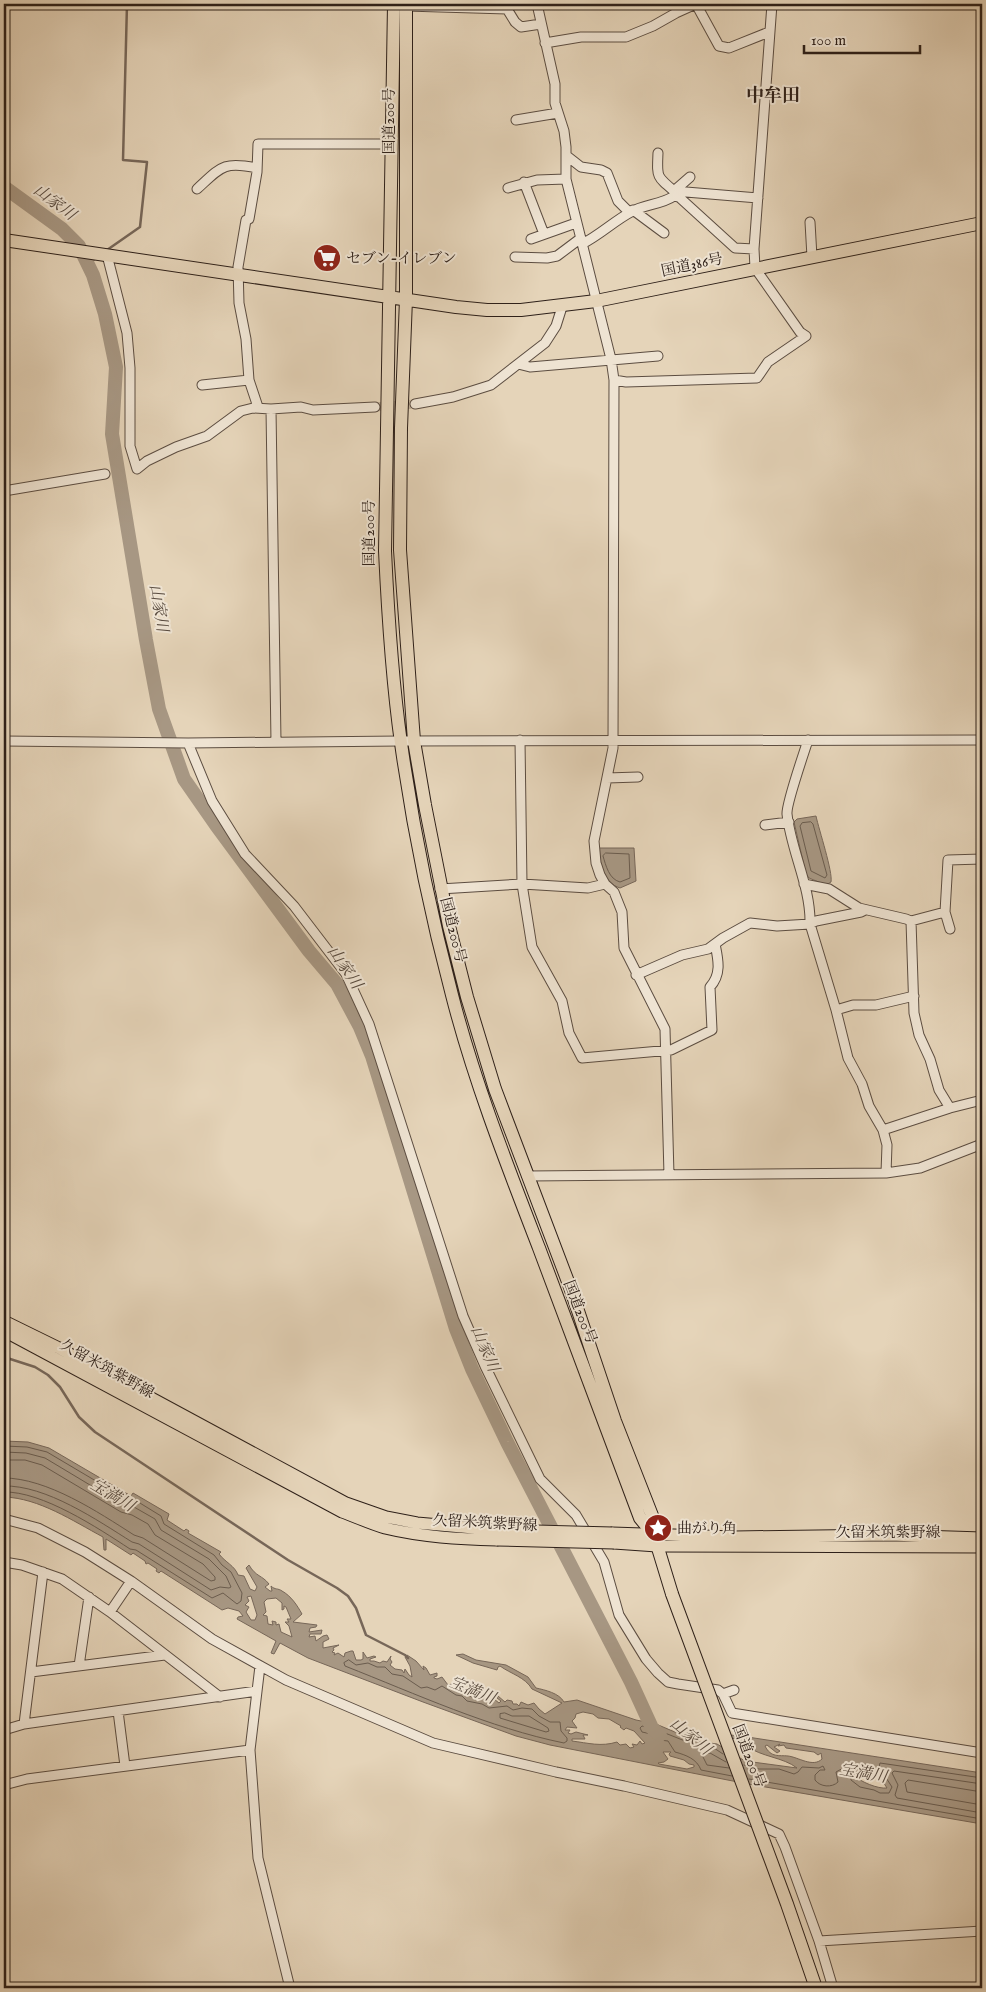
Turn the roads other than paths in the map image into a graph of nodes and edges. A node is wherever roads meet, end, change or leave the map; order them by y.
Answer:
1 (537, 4) edge
2 (696, 4) edge
3 (772, 4) edge
4 (402, 5) edge
5 (541, 24) junction
6 (770, 32) junction
7 (545, 43) junction
8 (558, 113) junction
9 (516, 120) dead end
10 (392, 144) junction
11 (658, 153) dead end
12 (567, 156) junction
13 (257, 168) junction
14 (690, 177) dead end
15 (566, 179) junction
16 (524, 182) junction
17 (508, 188) dead end
18 (197, 189) dead end
19 (674, 194) junction
20 (758, 198) junction
21 (631, 211) junction
22 (810, 222) dead end
23 (576, 223) junction
24 (982, 223) edge
25 (664, 233) dead end
26 (544, 234) junction
27 (531, 239) dead end
28 (4, 240) edge
29 (581, 241) junction
30 (754, 249) junction
31 (108, 255) junction
32 (515, 257) dead end
33 (812, 257) junction
34 (755, 268) junction
35 (238, 274) junction
36 (390, 296) junction
37 (406, 299) junction
38 (596, 301) junction
39 (562, 306) junction
40 (658, 356) dead end
41 (610, 359) junction
42 (518, 364) junction
43 (249, 380) junction
44 (614, 380) junction
45 (202, 385) dead end
46 (414, 404) tunnel mouth
47 (258, 407) junction
48 (375, 407) tunnel mouth
49 (271, 409) junction
50 (105, 474) dead end
51 (4, 491) edge
52 (400, 740) junction
53 (414, 740) junction
54 (520, 740) junction
55 (613, 740) junction
56 (808, 740) junction
57 (982, 740) edge
58 (4, 741) edge
59 (276, 742) junction
60 (188, 743) junction
61 (638, 777) dead end
62 (607, 778) junction
63 (789, 822) junction
64 (765, 825) dead end
65 (982, 860) edge
66 (522, 884) junction
67 (605, 884) junction
68 (804, 884) junction
69 (440, 889) junction
70 (865, 910) junction
71 (946, 912) junction
72 (911, 922) junction
73 (810, 924) junction
74 (950, 930) dead end
75 (715, 944) junction
76 (636, 975) junction
77 (914, 996) junction
78 (836, 1010) junction
79 (666, 1051) junction
80 (982, 1100) edge
81 (950, 1108) junction
82 (883, 1130) junction
83 (982, 1144) edge
84 (886, 1173) junction
85 (670, 1175) junction
86 (527, 1176) junction
87 (4, 1321) edge
88 (4, 1331) edge
89 (4, 1519) edge
90 (496, 1535) junction
91 (982, 1538) edge
92 (655, 1540) junction
93 (982, 1547) edge
94 (4, 1562) edge
95 (43, 1572) junction
96 (131, 1581) junction
97 (88, 1597) junction
98 (110, 1612) junction
99 (165, 1655) junction
100 (79, 1666) junction
101 (260, 1666) junction
102 (31, 1672) junction
103 (734, 1690) dead end
104 (257, 1691) junction
105 (723, 1694) junction
106 (220, 1697) junction
107 (118, 1711) junction
108 (24, 1724) junction
109 (4, 1730) edge
110 (250, 1750) junction
111 (982, 1753) edge
112 (125, 1766) junction
113 (4, 1785) edge
114 (982, 1931) edge
115 (819, 1941) junction
116 (290, 1988) edge
117 (816, 1988) edge
118 (833, 1988) edge

1 - 5 street
2 - 6 street
2 - 7 street
3 - 6 street
4 - 5 street
4 - 10 highway, 国道200号
4 - 37 highway, 国道200号
5 - 7 street
6 - 20 street
7 - 8 street
8 - 9 street
8 - 12 street
10 - 13 street
10 - 36 highway, 国道200号
11 - 19 street
12 - 15 street
12 - 21 street
13 - 18 street
13 - 35 street
14 - 19 street
15 - 16 street
15 - 23 street
16 - 17 street
16 - 26 street
19 - 20 street
19 - 21 street
19 - 30 street
20 - 30 street
21 - 25 street
21 - 29 street
22 - 33 street
23 - 26 street
23 - 29 street
24 - 33 highway, 国道386号
26 - 27 street
28 - 31 highway
29 - 32 street
29 - 38 street
30 - 34 street
31 - 35 highway
31 - 47 street
33 - 34 highway, 国道386号
34 - 38 highway, 国道386号
34 - 44 street
35 - 36 highway
35 - 43 street
36 - 37 highway
36 - 52 highway, 国道200号
37 - 39 highway, 国道386号
37 - 53 highway, 国道200号
38 - 39 highway, 国道386号
38 - 41 street
39 - 42 street
40 - 41 street
41 - 42 street
41 - 44 street
42 - 46 street
43 - 45 street
43 - 47 street
44 - 55 street
47 - 49 street
48 - 49 street
49 - 59 street
50 - 51 street
52 - 53 street
52 - 59 street
52 - 92 highway, 国道200号
53 - 54 street
53 - 69 highway, 国道200号
54 - 55 street
54 - 66 street
55 - 56 street
55 - 62 street
56 - 57 street
56 - 63 street
58 - 60 street
59 - 60 street
60 - 105 street
61 - 62 street
62 - 67 street
63 - 64 street
63 - 68 street
65 - 71 street
66 - 67 street
66 - 69 street
66 - 79 street
67 - 76 street
68 - 70 street
68 - 73 street
69 - 86 highway, 国道200号
70 - 72 street
70 - 73 street
71 - 72 street
71 - 74 street
72 - 77 street
73 - 75 street
73 - 78 street
75 - 76 street
75 - 79 street
76 - 79 street
77 - 78 street
77 - 81 street
78 - 82 street
79 - 85 street
80 - 81 street
81 - 82 street
82 - 84 street
83 - 84 street
84 - 85 street
85 - 86 street
86 - 92 highway, 国道200号
87 - 90 main road, 久留米筑紫野線
88 - 90 main road, 久留米筑紫野線
89 - 96 street
90 - 92 main road, 久留米筑紫野線, bridge
91 - 92 main road, 久留米筑紫野線
92 - 93 main road, 久留米筑紫野線
92 - 117 highway, 国道200号, bridge
94 - 95 street
95 - 97 street
95 - 102 street
96 - 98 street
96 - 101 street
97 - 98 street
97 - 100 street
98 - 99 street
99 - 100 street
99 - 106 street
100 - 102 street
101 - 104 street
101 - 115 street
102 - 108 street
103 - 105 street
104 - 106 street
104 - 110 street
105 - 111 street
106 - 107 street
107 - 108 street
107 - 112 street
108 - 109 street
110 - 112 street
110 - 116 street
112 - 113 street
114 - 115 street
115 - 118 street

